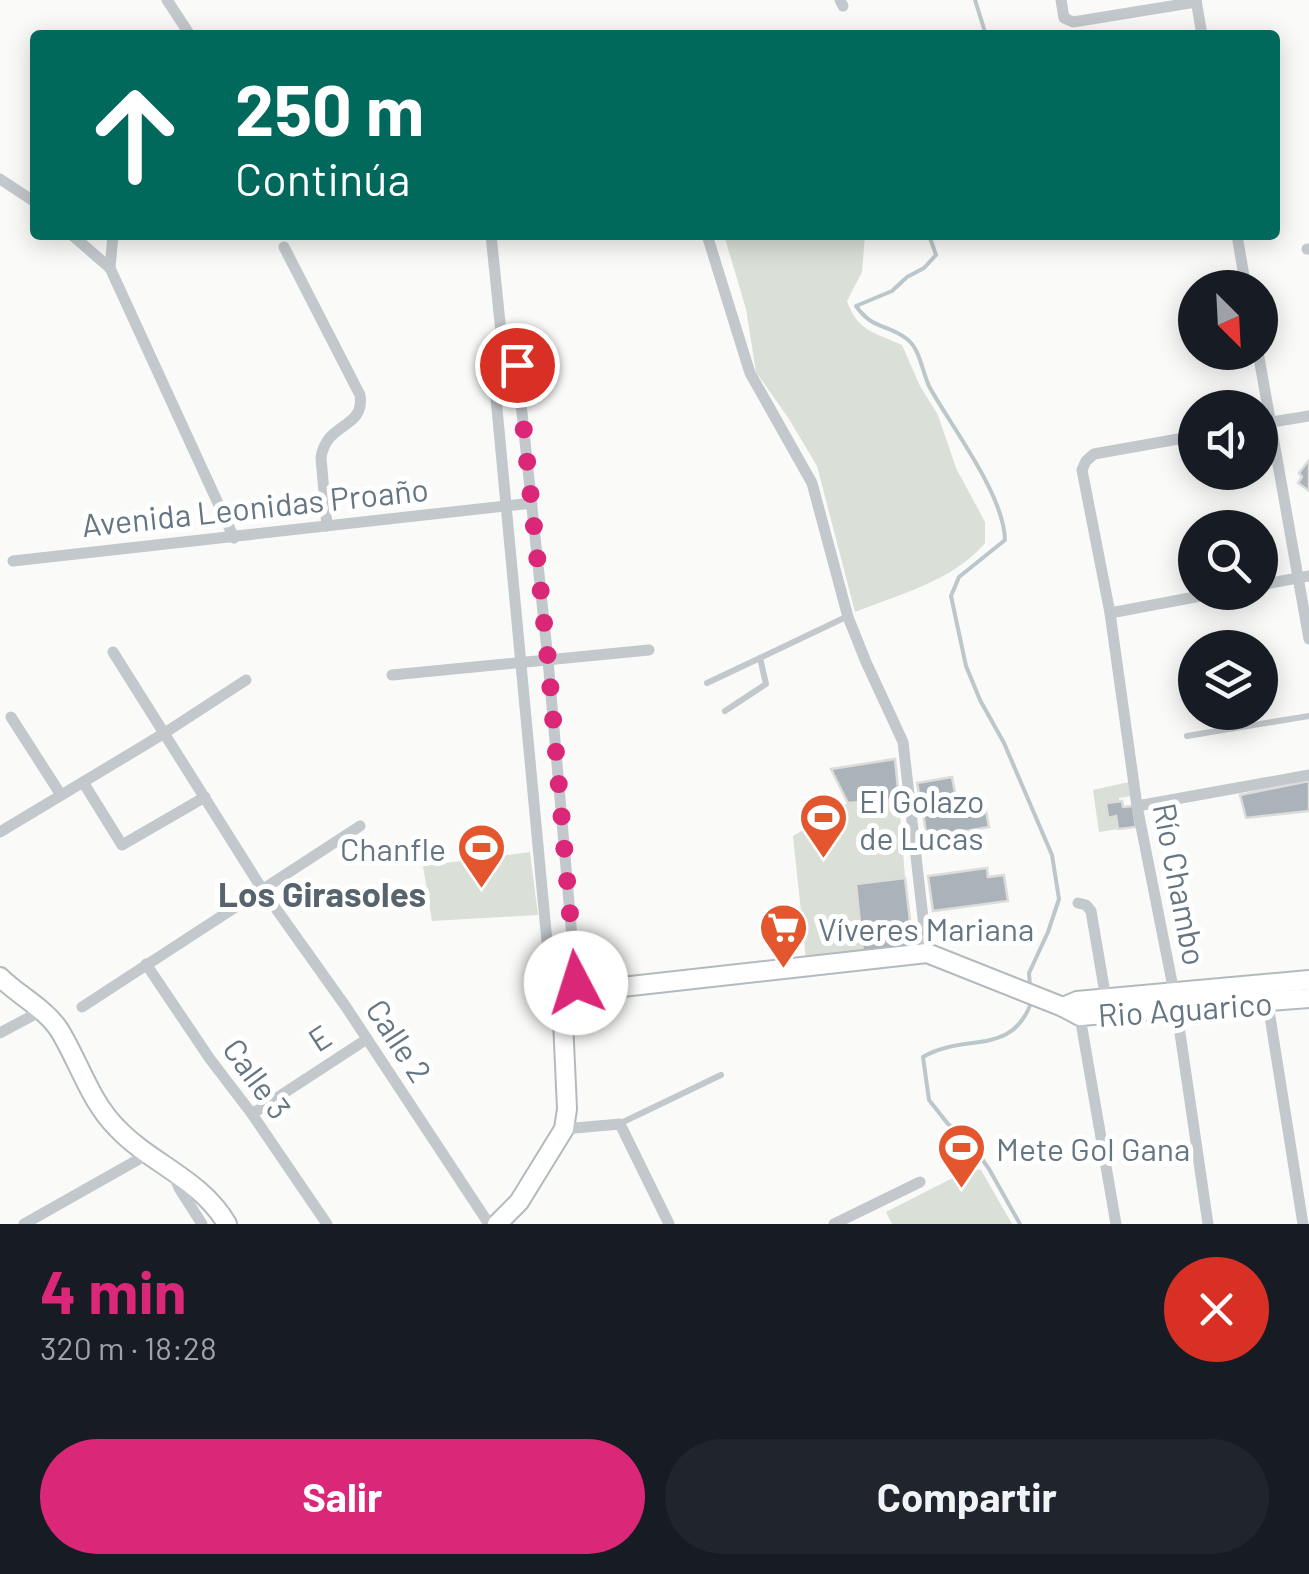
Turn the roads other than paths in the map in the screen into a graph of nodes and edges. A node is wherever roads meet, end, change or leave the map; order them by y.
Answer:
1 (167, 0) edge
2 (1061, 0) edge
3 (1196, 1) edge
4 (187, 30) edge
5 (1201, 30) edge
6 (0, 179) edge
7 (30, 199) edge
8 (78, 240) edge
9 (113, 240) edge
10 (492, 240) edge
11 (709, 240) edge
12 (1238, 240) edge
13 (284, 247) dead end
14 (110, 268) junction
15 (1243, 270) edge
16 (502, 342) junction
17 (1309, 416) edge
18 (1278, 421) edge
19 (1178, 439) edge
20 (1278, 474) edge
21 (532, 504) junction
22 (504, 506) junction
23 (328, 526) junction
24 (234, 538) junction
25 (13, 561) dead end
26 (1304, 577) edge
27 (1278, 582) edge
28 (1178, 600) edge
29 (1110, 613) junction
30 (848, 617) junction
31 (1309, 640) edge
32 (648, 650) dead end
33 (112, 652) dead end
34 (760, 658) junction
35 (548, 660) junction
36 (520, 662) junction
37 (392, 676) dead end
38 (246, 680) dead end
39 (707, 682) dead end
40 (725, 711) dead end
41 (1309, 716) edge
42 (11, 718) dead end
43 (163, 734) junction
44 (1187, 736) dead end
45 (1309, 775) edge
46 (83, 782) junction
47 (61, 795) junction
48 (205, 798) junction
49 (1136, 806) junction
50 (360, 826) dead end
51 (0, 832) edge
52 (262, 890) junction
53 (1078, 903) dead end
54 (928, 953) junction
55 (146, 964) junction
56 (0, 977) edge
57 (1309, 980) edge
58 (1266, 993) junction
59 (565, 996) junction
60 (1309, 998) edge
61 (1175, 1000) junction
62 (1107, 1006) junction
63 (82, 1007) dead end
64 (1069, 1007) junction
65 (42, 1010) junction
66 (0, 1032) edge
67 (367, 1039) junction
68 (720, 1075) dead end
69 (252, 1114) junction
70 (620, 1124) junction
71 (564, 1129) junction
72 (148, 1154) junction
73 (172, 1170) junction
74 (920, 1182) dead end
75 (24, 1224) edge
76 (202, 1224) edge
77 (227, 1224) edge
78 (328, 1224) edge
79 (489, 1224) edge
80 (497, 1224) edge
81 (668, 1224) edge
82 (834, 1224) edge
83 (1116, 1224) edge
84 (1208, 1224) edge
85 (1303, 1224) edge

1 - 4 street
2 - 3 street
3 - 5 street
6 - 7 street
8 - 14 street
9 - 14 street
10 - 16 street
11 - 30 street
12 - 15 street
13 - 23 street
14 - 24 street
16 - 21 street
16 - 22 street
17 - 18 street
19 - 29 street, Río Chambo
20 - 26 street
21 - 22 street, Avenida Leonidas Proaño
21 - 35 street
22 - 23 street, Avenida Leonidas Proaño
22 - 36 street
23 - 24 street, Avenida Leonidas Proaño
24 - 25 street, Avenida Leonidas Proaño
26 - 27 street
26 - 31 street
28 - 29 street
29 - 49 street, Río Chambo
30 - 34 lane
30 - 54 street
32 - 35 street
33 - 43 street, Calle 2
34 - 39 lane
34 - 40 lane
35 - 36 street
35 - 59 street
36 - 37 street
36 - 59 street
38 - 43 street
41 - 44 lane
42 - 47 street
43 - 46 street
43 - 48 street, Calle 2
45 - 49 street
46 - 47 street
46 - 48 street
47 - 51 street
48 - 52 street, Calle 2
49 - 61 street, Río Chambo
50 - 52 street
52 - 55 street
52 - 67 street, Calle 2
53 - 62 street
54 - 59 main road
54 - 64 main road
55 - 63 street
55 - 69 street, Calle 3
56 - 65 main road
57 - 58 main road, Rio Aguarico
58 - 60 main road, Rio Aguarico
58 - 61 main road, Rio Aguarico
58 - 85 street
59 - 71 main road
61 - 62 main road, Rio Aguarico
61 - 84 street, Río Chambo
62 - 64 main road, Rio Aguarico
64 - 83 street
65 - 66 street
65 - 72 main road
67 - 69 street, E
67 - 79 street, Calle 2
68 - 70 lane
69 - 78 street, Calle 3
70 - 71 street
70 - 81 street
71 - 80 main road
72 - 73 main road
72 - 75 street
73 - 76 street
73 - 77 main road
74 - 82 street

